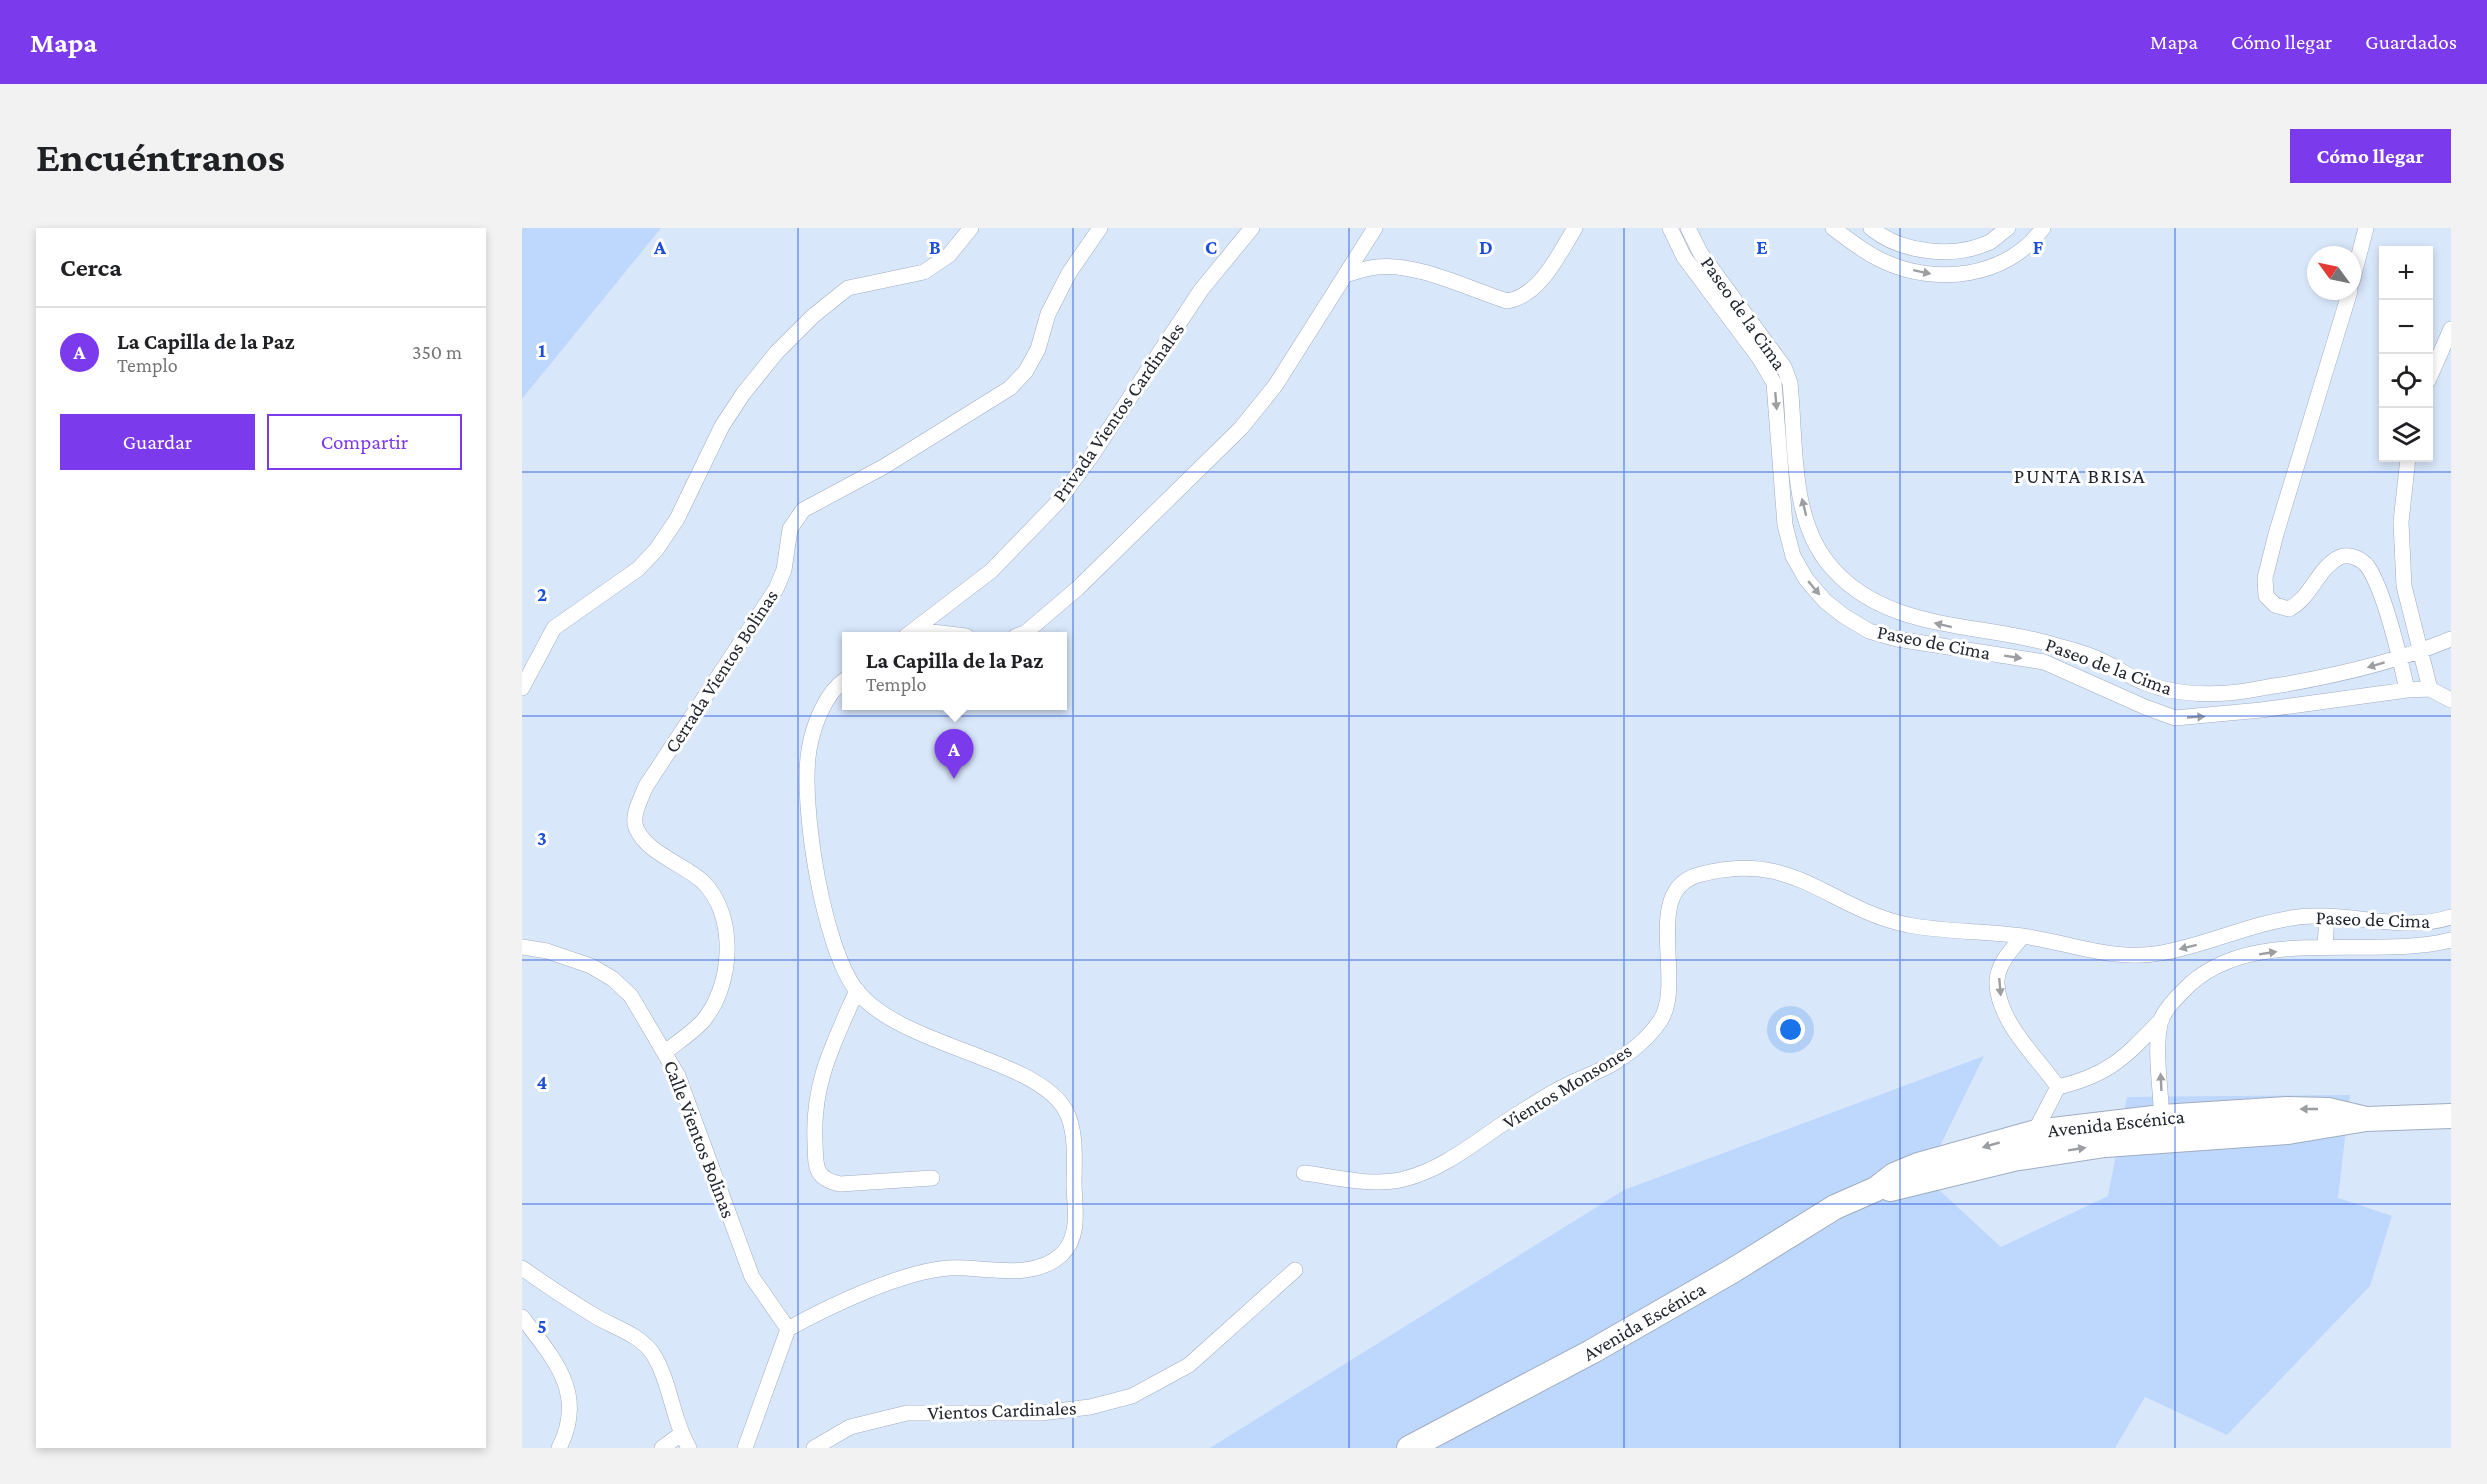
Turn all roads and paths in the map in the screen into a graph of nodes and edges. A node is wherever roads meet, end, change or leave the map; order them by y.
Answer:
1 (971, 228) edge
2 (1101, 228) edge
3 (1252, 228) edge
4 (1375, 228) edge
5 (1575, 228) edge
6 (1670, 228) edge
7 (1688, 228) edge
8 (1833, 228) edge
9 (1871, 228) edge
10 (2008, 228) edge
11 (2043, 228) edge
12 (2366, 228) edge
13 (1905, 247) junction
14 (2361, 247) edge
15 (1899, 267) junction
16 (1345, 275) junction
17 (2347, 300) edge
18 (2451, 329) edge
19 (2433, 370) edge
20 (2408, 462) edge
21 (911, 632) edge
22 (1026, 632) edge
23 (2451, 639) edge
24 (2419, 652) junction
25 (2400, 658) junction
26 (842, 682) edge
27 (522, 688) edge
28 (2430, 688) junction
29 (2408, 690) junction
30 (2451, 700) edge
31 (2327, 916) junction
32 (2451, 917) edge
33 (2023, 936) junction
34 (2451, 940) edge
35 (2325, 946) junction
36 (522, 947) edge
37 (857, 990) junction
38 (2162, 1019) junction
39 (666, 1052) junction
40 (2058, 1087) junction
41 (2451, 1116) edge
42 (2162, 1129) junction
43 (2036, 1132) junction
44 (2013, 1159) junction
45 (1304, 1173) dead end
46 (932, 1178) dead end
47 (1876, 1189) junction
48 (522, 1268) edge
49 (1295, 1270) dead end
50 (522, 1317) edge
51 (788, 1329) junction
52 (681, 1434) junction
53 (559, 1448) edge
54 (662, 1448) edge
55 (689, 1448) edge
56 (745, 1448) edge
57 (814, 1448) edge
58 (1409, 1448) edge

1 - 27 street
2 - 39 street, Cerrada Vientos Bolinas
3 - 21 street, Privada Vientos Cardinales
4 - 16 street
5 - 16 street
6 -> 29 street, Paseo de Cima
25 -> 7 street, Paseo de la Cima
8 - 15 street
9 - 13 street
10 - 13 street
15 -> 11 street
12 - 14 street
13 - 15 street
16 - 22 street
17 - 25 street
18 - 19 street
20 - 24 street
23 - 24 street, Paseo de la Cima
24 - 25 street, Paseo de la Cima
24 - 28 street
25 - 29 street
26 - 37 street
28 - 29 street, Paseo de Cima
28 - 30 street
31 - 32 street, Paseo de Cima
31 -> 33 street, Paseo de Cima
31 - 35 street
33 -> 40 street
33 - 45 street, Vientos Monsones
34 - 35 street
38 -> 35 street
36 - 39 street, Calle Vientos Bolinas
37 - 46 street
37 - 51 street
38 - 40 street
42 -> 38 street
39 - 51 street, Calle Vientos Bolinas
40 - 43 street
41 - 42 main road, Avenida Escénica
42 - 43 main road, Avenida Escénica
44 -> 42 main road, Avenida Escénica
43 - 44 street
43 -> 47 main road, Avenida Escénica
44 - 47 main road, Avenida Escénica
47 - 58 main road, Avenida Escénica
48 - 52 street
49 - 57 street, Vientos Cardinales
50 - 53 street
51 - 56 street
52 - 54 street
52 - 55 street

